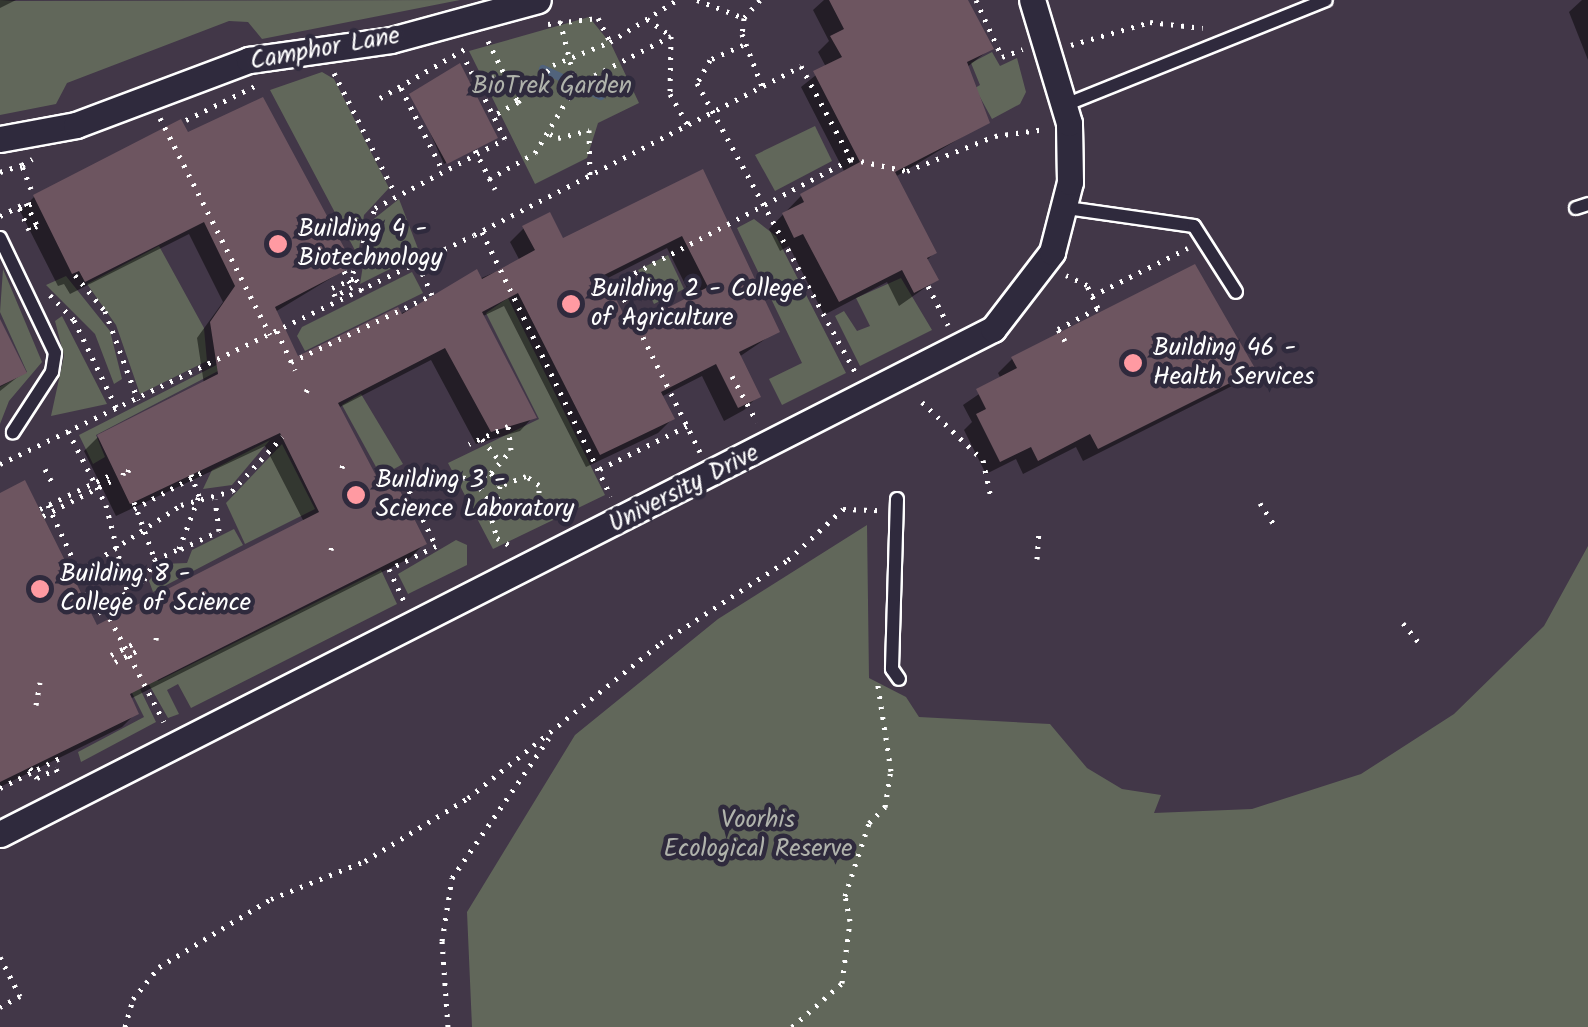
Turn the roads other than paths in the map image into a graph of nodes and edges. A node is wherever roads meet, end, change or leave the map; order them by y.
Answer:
1 (1032, 0) edge
2 (1326, 0) edge
3 (541, 12) edge
4 (1065, 105) junction
5 (0, 138) edge
6 (1067, 208) junction
7 (0, 238) edge
8 (1236, 292) dead end
9 (13, 432) dead end
10 (895, 506) road end
11 (896, 674) road end
12 (0, 834) edge

1 - 4 street, University Drive
2 - 4 lane
3 - 5 street, Camphor Lane
4 - 6 street, University Drive
6 - 8 lane
6 - 12 street, University Drive
7 - 9 lane
10 - 11 lane

